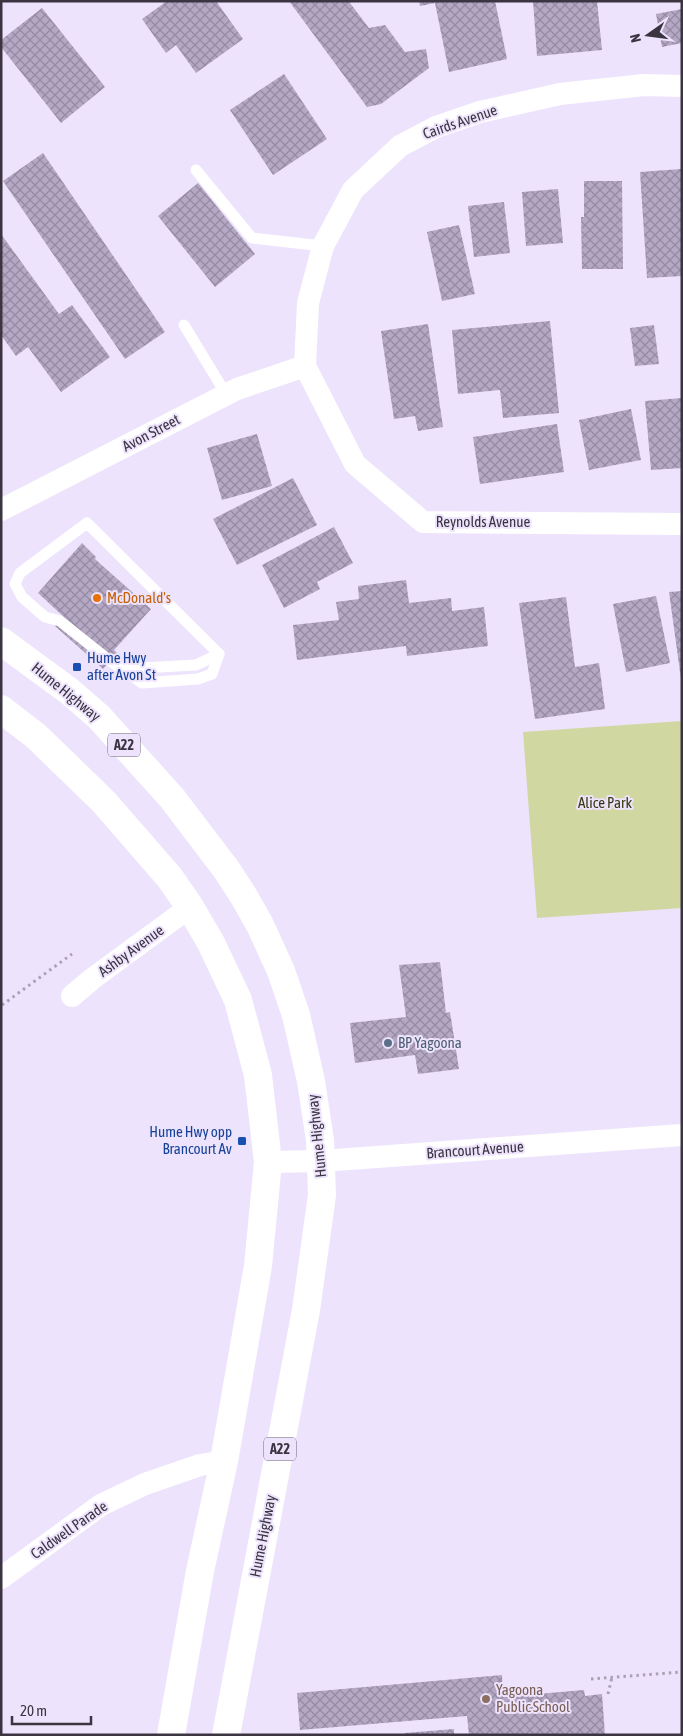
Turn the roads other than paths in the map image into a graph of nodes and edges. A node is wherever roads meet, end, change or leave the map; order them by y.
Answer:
1 (682, 86) edge
2 (196, 170) dead end
3 (322, 246) junction
4 (184, 325) dead end
5 (305, 366) junction
6 (226, 394) junction
7 (1, 510) edge
8 (682, 524) edge
9 (1, 642) edge
10 (122, 669) joint
11 (1, 709) edge
12 (190, 907) junction
13 (72, 996) dead end
14 (682, 1135) edge
15 (321, 1161) junction
16 (268, 1162) junction
17 (224, 1461) junction
18 (1, 1578) edge
19 (170, 1735) edge
20 (226, 1735) edge

1 - 3 street, Cairds Avenue
2 - 3 lane
3 - 5 street, Cairds Avenue
4 - 6 lane
5 - 6 street, Avon Street
5 - 8 street, Reynolds Avenue
6 - 7 street, Avon Street
9 - 15 highway, Hume Highway / A22
10 - 10 lane
11 - 12 highway
12 - 13 street, Ashby Avenue
12 - 16 highway
14 - 15 street, Brancourt Avenue
15 - 16 street, Brancourt Avenue
15 - 20 highway, Hume Highway / A22
16 - 17 highway
17 - 18 street, Caldwell Parade
17 - 19 highway

